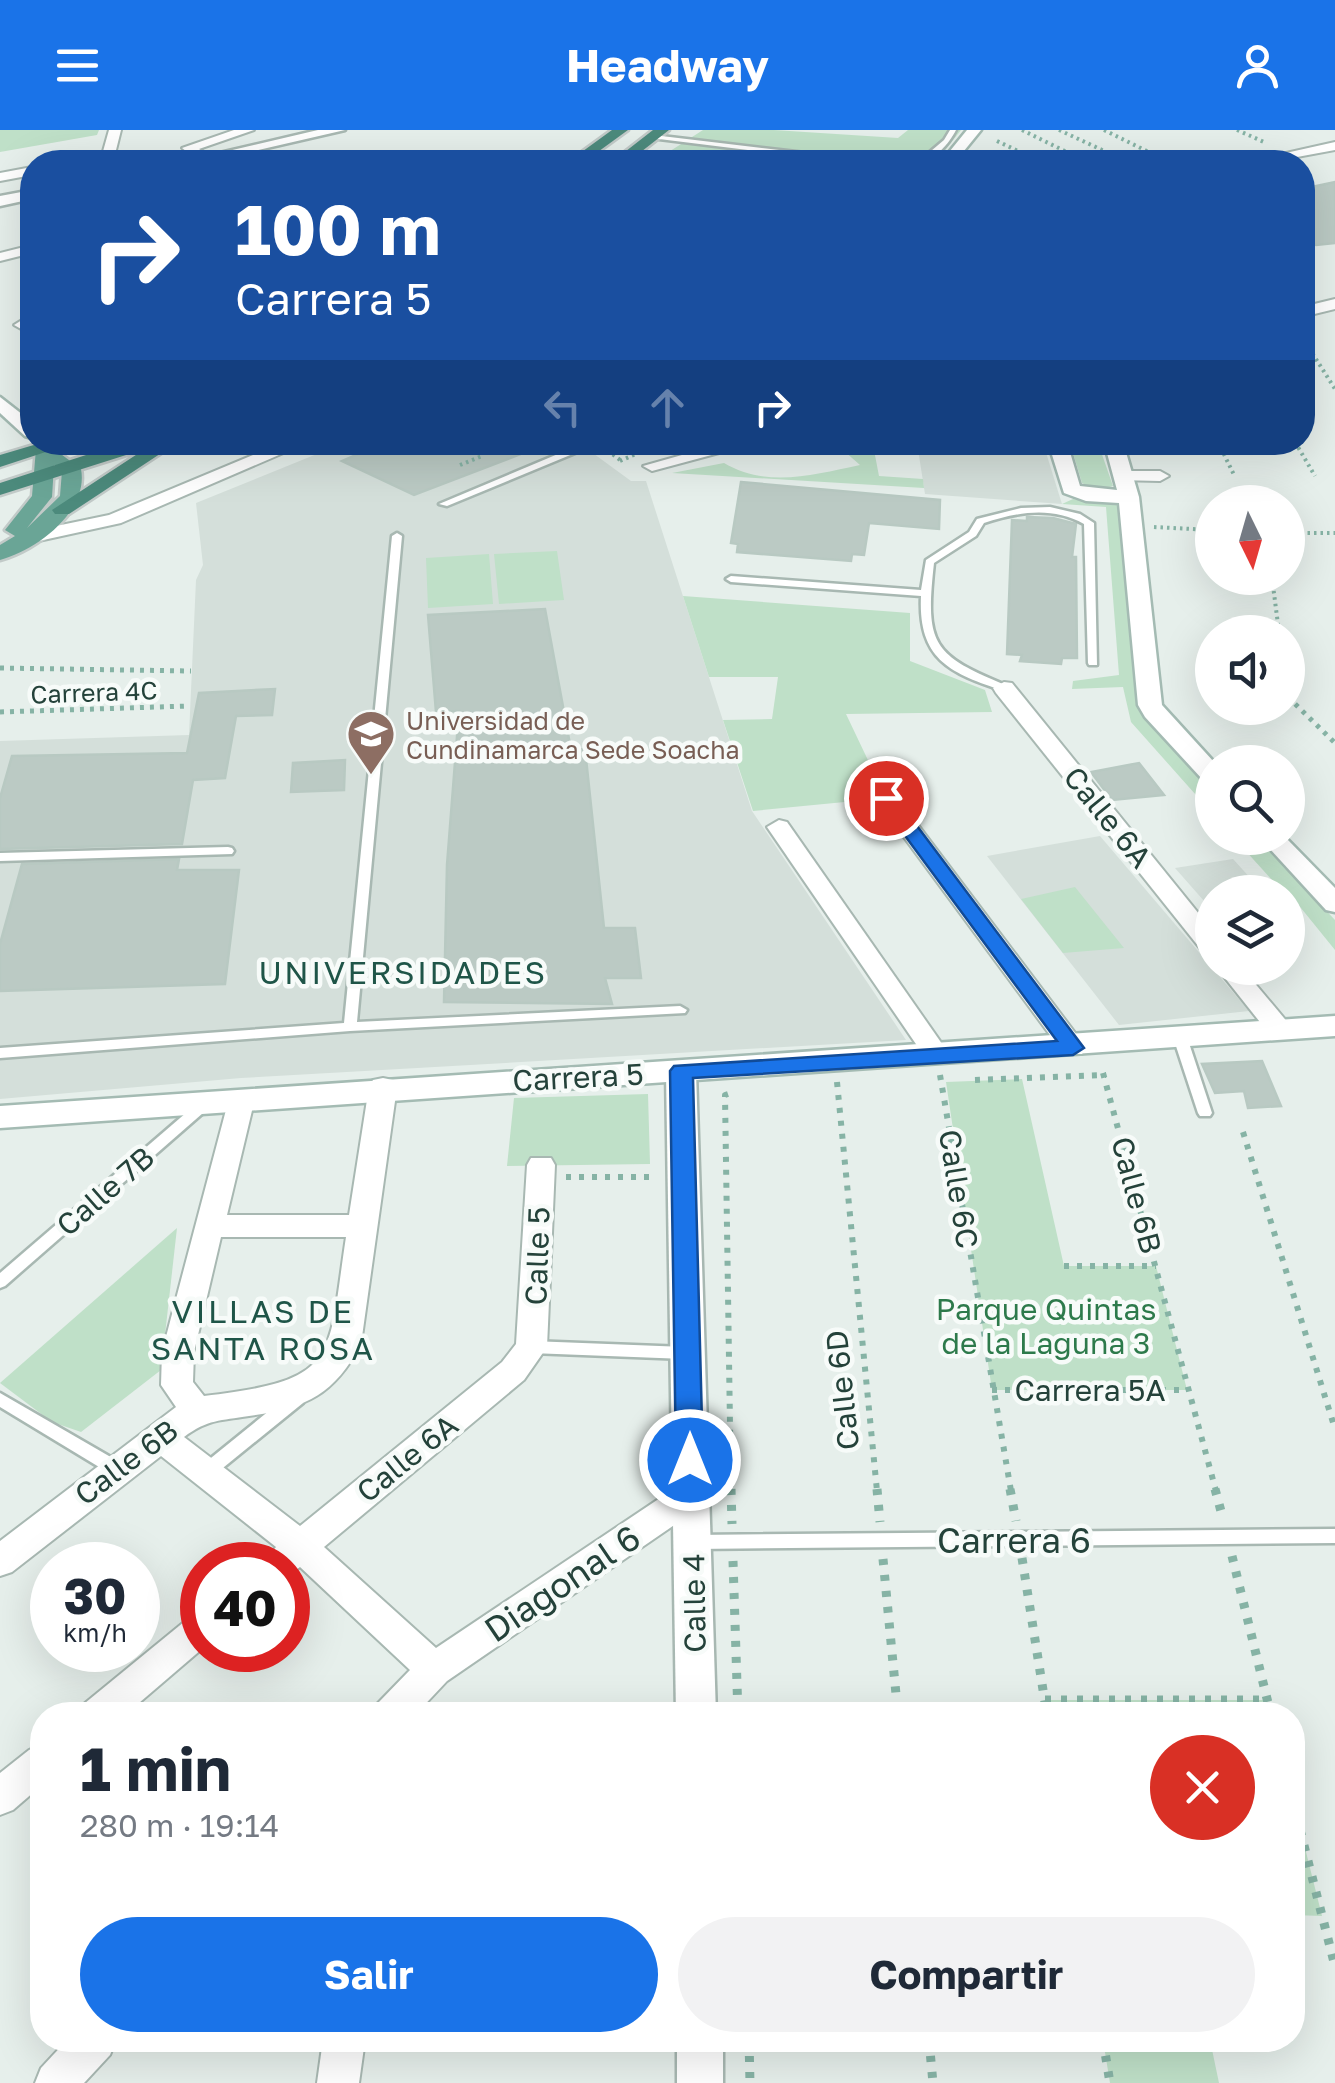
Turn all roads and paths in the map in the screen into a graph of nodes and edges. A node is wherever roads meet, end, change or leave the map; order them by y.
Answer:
1 (338, 130) edge
2 (621, 130) edge
3 (953, 130) edge
4 (974, 130) edge
5 (1022, 130) edge
6 (1059, 130) edge
7 (1104, 130) edge
8 (1322, 130) edge
9 (180, 131) edge
10 (243, 131) edge
11 (658, 134) edge
12 (1335, 136) edge
13 (218, 139) junction
14 (997, 141) dead end
15 (191, 150) edge
16 (253, 150) edge
17 (592, 150) edge
18 (636, 150) edge
19 (770, 150) edge
20 (936, 150) edge
21 (958, 150) edge
22 (1016, 150) edge
23 (1063, 150) edge
24 (1102, 150) edge
25 (1145, 150) edge
26 (1315, 358) edge
27 (1335, 389) edge
28 (0, 402) edge
29 (20, 422) edge
30 (42, 455) edge
31 (56, 455) edge
32 (110, 455) edge
33 (149, 455) edge
34 (269, 455) edge
35 (563, 455) edge
36 (612, 455) edge
37 (698, 455) edge
38 (1061, 455) edge
39 (1117, 455) edge
40 (1224, 455) edge
41 (1302, 455) edge
42 (482, 456) dead end
43 (460, 465) dead end
44 (652, 466) joint
45 (71, 469) junction
46 (1160, 476) dead end
47 (1314, 476) dead end
48 (46, 477) junction
49 (1235, 477) dead end
50 (1126, 486) junction
51 (0, 489) edge
52 (444, 504) dead end
53 (0, 506) edge
54 (62, 510) junction
55 (31, 515) junction
56 (1146, 526) dead end
57 (1195, 529) edge
58 (1305, 533) edge
59 (1335, 533) edge
60 (397, 536) dead end
61 (25, 538) junction
62 (0, 543) edge
63 (0, 554) edge
64 (732, 580) dead end
65 (925, 593) junction
66 (1093, 663) dead end
67 (0, 668) edge
68 (190, 671) dead end
69 (1004, 688) joint
70 (188, 706) dead end
71 (0, 712) edge
72 (1305, 714) edge
73 (1335, 743) edge
74 (1195, 757) edge
75 (886, 798) dead end
76 (779, 826) dead end
77 (228, 851) dead end
78 (1288, 855) edge
79 (0, 857) edge
80 (1335, 904) edge
81 (1195, 925) edge
82 (1244, 985) edge
83 (680, 1010) dead end
84 (1335, 1026) edge
85 (350, 1028) junction
86 (1280, 1030) junction
87 (1180, 1037) junction
88 (1073, 1048) junction
89 (0, 1053) edge
90 (682, 1071) junction
91 (836, 1073) junction
92 (934, 1073) junction
93 (1106, 1075) junction
94 (855, 1085) dead end
95 (383, 1087) junction
96 (819, 1087) dead end
97 (744, 1093) dead end
98 (241, 1098) junction
99 (210, 1100) junction
100 (1204, 1113) dead end
101 (0, 1117) edge
102 (1242, 1132) dead end
103 (540, 1171) joint
104 (684, 1177) junction
105 (212, 1226) junction
106 (362, 1226) junction
107 (1064, 1266) dead end
108 (1156, 1266) junction
109 (0, 1282) edge
110 (531, 1347) junction
111 (689, 1354) junction
112 (313, 1385) junction
113 (992, 1390) junction
114 (1187, 1390) junction
115 (0, 1400) edge
116 (196, 1410) junction
117 (1335, 1430) edge
118 (158, 1436) junction
119 (115, 1468) junction
120 (207, 1471) junction
121 (690, 1496) junction
122 (1228, 1536) junction
123 (1335, 1536) edge
124 (882, 1540) junction
125 (275, 1542) edge
126 (306, 1542) edge
127 (693, 1542) junction
128 (732, 1542) junction
129 (1020, 1542) junction
130 (0, 1561) edge
131 (310, 1573) edge
132 (180, 1646) edge
133 (434, 1670) junction
134 (1045, 1700) joint
135 (1267, 1700) joint
136 (114, 1702) edge
137 (403, 1702) edge
138 (696, 1702) edge
139 (738, 1702) edge
140 (897, 1702) edge
141 (30, 1772) edge
142 (0, 1797) edge
143 (1305, 1850) edge
144 (1335, 1966) edge
145 (84, 2052) edge
146 (342, 2052) edge
147 (700, 2052) edge
148 (749, 2052) edge
149 (931, 2052) edge
150 (1105, 2052) edge
151 (56, 2083) edge
152 (338, 2083) edge
153 (700, 2083) edge
154 (750, 2083) edge
155 (934, 2083) edge
156 (1110, 2083) edge

1 - 16 main road
2 - 17 highway
3 - 20 lane
4 - 21 main road
5 - 23 path
6 - 24 path
7 - 25 path
8 - 12 street
9 - 13 street
10 - 13 street
11 - 18 highway
11 - 19 lane
13 - 15 street
14 - 22 path
26 - 27 path
28 - 29 main road
30 - 48 main road
31 - 45 main road
32 - 45 highway
33 - 54 highway
34 - 61 street
35 - 52 lane
36 - 44 path
37 - 44 street
38 - 50 main road
39 - 50 main road
40 - 49 path
41 - 47 path
42 - 43 path
45 - 48 highway
45 - 54 main road
46 - 50 street
48 - 51 highway
48 - 55 main road
50 - 74 main road
53 - 55 main road
54 - 61 main road
55 - 62 main road
56 - 57 path
58 - 59 path
60 - 85 lane
61 - 63 main road
64 - 65 lane
65 - 66 lane
65 - 69 lane
67 - 68 path
69 - 81 street, Calle 6A
70 - 71 path, Carrera 4C
72 - 73 path
75 - 88 street
76 - 92 street
77 - 79 lane
78 - 80 main road
82 - 86 street
83 - 85 lane
84 - 86 main road, Carrera 5
85 - 89 lane
86 - 87 main road, Carrera 5
87 - 88 main road, Carrera 5
87 - 100 lane
88 - 92 main road, Carrera 5
88 - 93 path
90 - 91 main road, Carrera 5
90 - 95 main road, Carrera 5
90 - 104 main road, Calle 4
91 - 92 main road, Carrera 5
91 - 94 path
91 - 96 path
91 - 124 path, Calle 6D
92 - 93 path
92 - 113 path, Calle 6C
93 - 108 path, Calle 6B
95 - 98 main road, Carrera 5
95 - 106 street
97 - 128 path
98 - 99 main road, Carrera 5
98 - 105 street
99 - 101 main road, Carrera 5
99 - 109 lane, Calle 7B
102 - 117 path
103 - 104 path
103 - 110 street, Calle 5
104 - 111 main road, Calle 4
105 - 106 street
105 - 116 street
106 - 112 street
107 - 108 path
108 - 114 path, Calle 6B
110 - 111 lane
110 - 126 street, Calle 6A
111 - 121 main road, Calle 4
112 - 116 street, Calle 6B
112 - 120 lane
113 - 114 path, Carrera 5A
113 - 129 path, Calle 6C
114 - 122 path, Calle 6B
115 - 119 lane
116 - 118 street, Calle 6B
118 - 119 street, Calle 6B
118 - 120 street
119 - 130 street, Calle 6B
120 - 125 street
121 - 127 main road, Calle 4
121 - 133 street, Diagonal 6
122 - 123 lane, Carrera 6
122 - 129 lane, Carrera 6
122 - 135 path, Calle 6B
124 - 128 lane, Carrera 6
124 - 129 lane, Carrera 6
124 - 140 path, Calle 6D
127 - 128 lane, Carrera 6
127 - 138 main road, Calle 4
128 - 139 path
129 - 134 path, Calle 6C
131 - 133 street
132 - 136 street
133 - 137 street, Diagonal 6
134 - 135 path
141 - 142 street
143 - 144 path
145 - 151 street
146 - 152 street
147 - 153 main road
148 - 154 path
149 - 155 path
150 - 156 path

